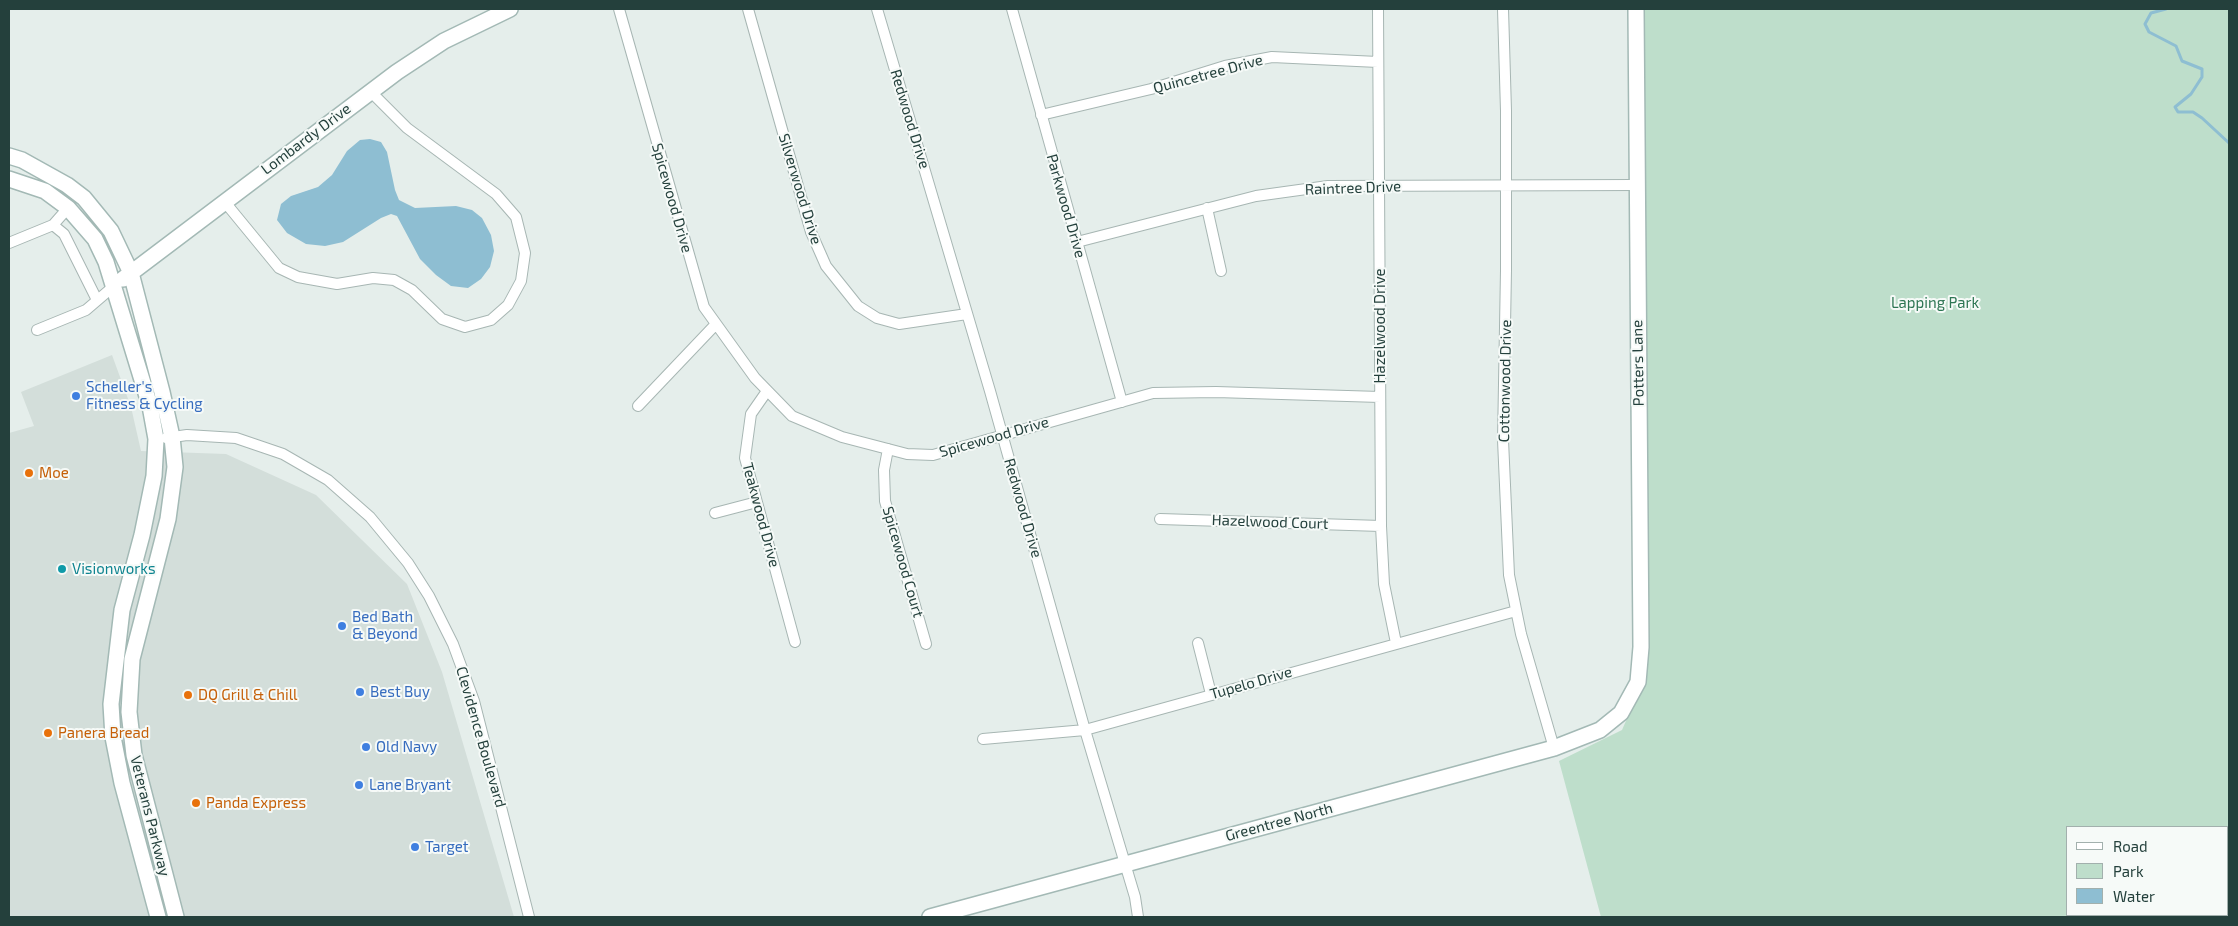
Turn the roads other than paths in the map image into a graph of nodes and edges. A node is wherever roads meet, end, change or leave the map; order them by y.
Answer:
1 (510, 9) edge
2 (619, 9) edge
3 (748, 9) edge
4 (877, 9) edge
5 (1012, 9) edge
6 (1378, 9) edge
7 (1503, 9) edge
8 (1636, 9) edge
9 (493, 12) edge
10 (1378, 62) junction
11 (370, 91) junction
12 (1041, 115) junction
13 (9, 156) edge
14 (9, 179) edge
15 (1379, 186) junction
16 (1506, 186) junction
17 (1636, 186) junction
18 (224, 201) junction
19 (68, 208) junction
20 (1207, 208) junction
21 (53, 225) junction
22 (1077, 242) junction
23 (9, 243) edge
24 (1222, 271) dead end
25 (131, 273) junction
26 (114, 286) junction
27 (96, 300) junction
28 (967, 314) junction
29 (716, 324) junction
30 (37, 330) dead end
31 (767, 391) junction
32 (1380, 397) junction
33 (1122, 402) junction
34 (638, 406) dead end
35 (1003, 434) junction
36 (172, 437) junction
37 (156, 439) junction
38 (888, 449) junction
39 (757, 502) junction
40 (716, 513) dead end
41 (1160, 519) dead end
42 (1381, 526) junction
43 (1516, 611) junction
44 (795, 642) dead end
45 (1198, 642) dead end
46 (1396, 643) junction
47 (926, 644) dead end
48 (1211, 694) junction
49 (1621, 713) joint
50 (1085, 730) junction
51 (983, 738) dead end
52 (1554, 748) junction
53 (140, 779) junction
54 (122, 783) junction
55 (1125, 863) junction
56 (936, 916) edge
57 (158, 917) edge
58 (176, 917) edge
59 (529, 917) edge
60 (1138, 917) edge

1 - 9 main road, Lombardy Drive
2 - 29 street, Spicewood Drive
3 - 28 street, Silverwood Drive
4 - 28 street, Redwood Drive
5 - 12 street, Parkwood Drive
6 - 10 street, Hazelwood Drive
7 - 16 street, Cottonwood Drive
8 - 17 main road, Potters Lane
9 - 11 main road, Lombardy Drive
10 - 12 street, Quincetree Drive
10 - 15 street, Hazelwood Drive
11 - 18 main road, Lombardy Drive
11 - 18 street
12 - 22 street, Parkwood Drive
13 - 25 main road, Veterans Parkway
14 - 19 main road, Veterans Parkway
15 - 16 street, Raintree Drive
15 - 20 street, Raintree Drive
15 - 32 street, Hazelwood Drive
16 - 17 street, Raintree Drive
16 - 43 street, Cottonwood Drive
17 - 49 main road, Potters Lane
18 - 25 main road, Lombardy Drive
19 - 21 street
19 - 26 main road, Veterans Parkway
20 - 22 street, Raintree Drive
20 - 24 street
21 - 23 street
21 - 27 street
22 - 33 street, Parkwood Drive
25 - 26 main road, Lombardy Drive
25 - 36 main road, Veterans Parkway
26 - 27 street
26 - 37 main road, Veterans Parkway
27 - 30 street
28 - 35 street, Redwood Drive
29 - 31 street, Spicewood Drive
29 - 34 street
31 - 38 street, Spicewood Drive
31 - 39 street, Teakwood Drive
32 - 33 street, Spicewood Drive
32 - 42 street, Hazelwood Drive
33 - 35 street, Spicewood Drive
35 - 38 street, Spicewood Drive
35 - 50 street, Redwood Drive
36 - 37 street, Clevidence Boulevard
36 - 53 main road, Veterans Parkway
36 - 59 street, Clevidence Boulevard
37 - 54 main road, Veterans Parkway
38 - 47 street, Spicewood Court
39 - 40 street
39 - 44 street, Teakwood Drive
41 - 42 street, Hazelwood Court
42 - 46 street, Hazelwood Drive
43 - 46 street, Tupelo Drive
43 - 52 street, Cottonwood Drive
45 - 48 street
46 - 48 street, Tupelo Drive
48 - 50 street, Tupelo Drive
49 - 52 main road, Greentree North
50 - 51 street, Tupelo Drive
50 - 55 street, Redwood Drive
52 - 55 main road, Greentree North
53 - 54 main road
53 - 58 main road, Veterans Parkway
54 - 57 main road, Veterans Parkway
55 - 56 main road, Greentree North
55 - 60 street, Redwood Drive

